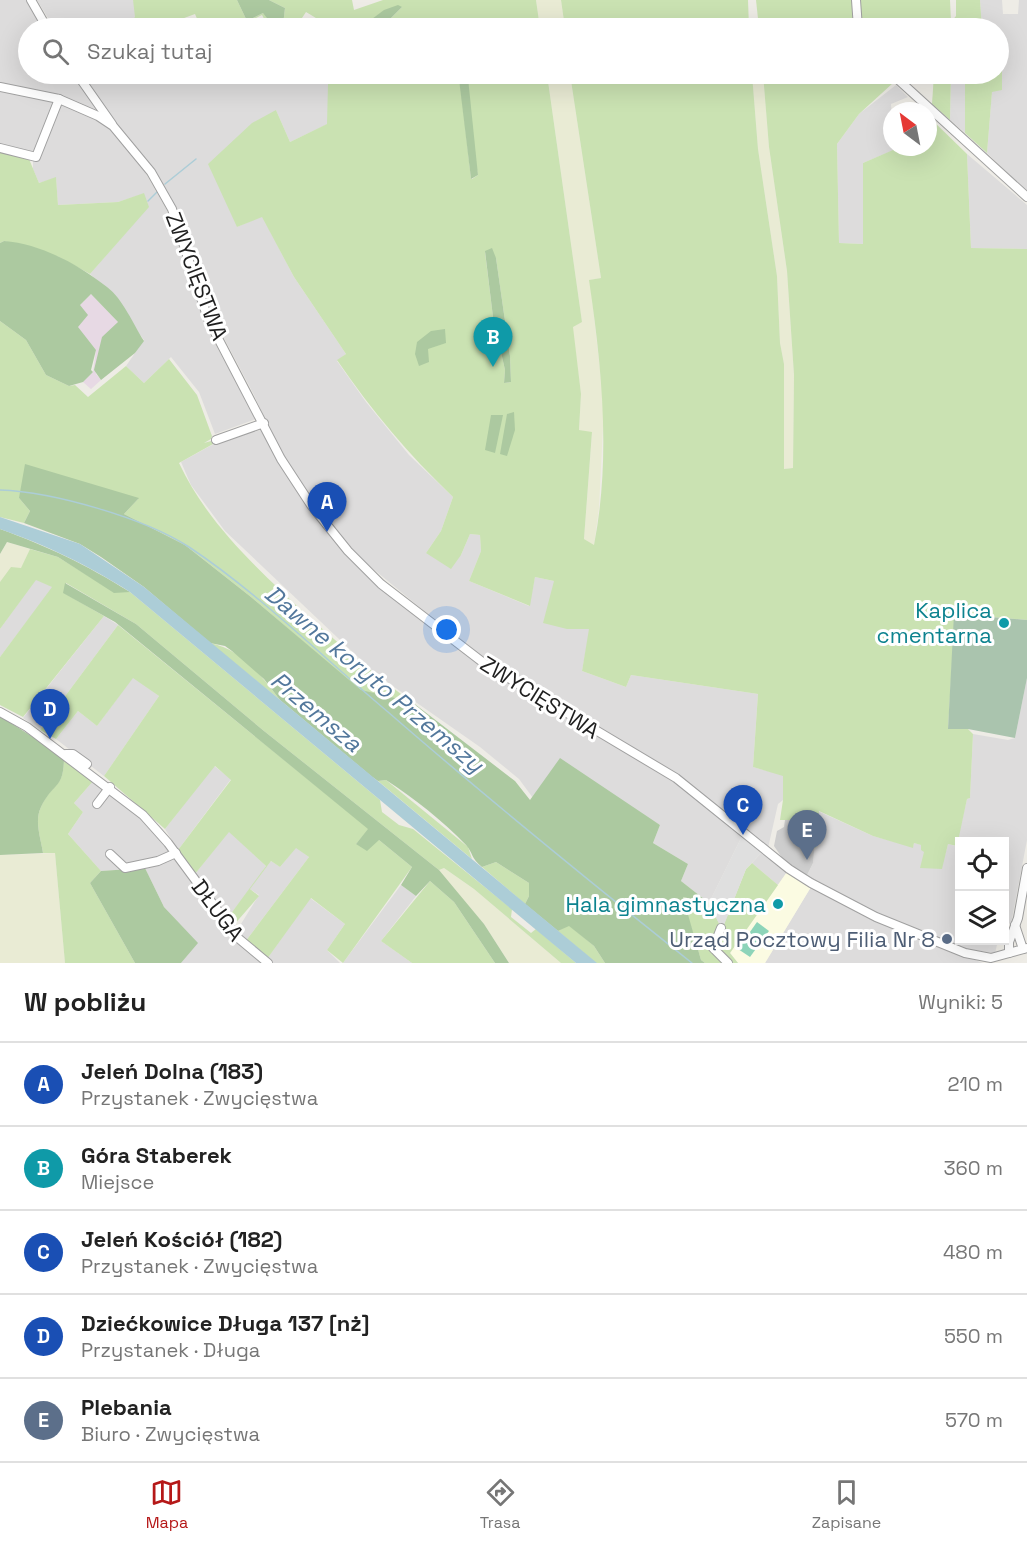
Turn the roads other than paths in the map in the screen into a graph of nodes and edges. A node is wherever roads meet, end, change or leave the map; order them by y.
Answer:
1 (31, 0) edge
2 (856, 0) edge
3 (41, 18) edge
4 (857, 18) edge
5 (84, 84) edge
6 (903, 84) edge
7 (0, 87) edge
8 (59, 99) junction
9 (113, 126) junction
10 (0, 148) edge
11 (1027, 197) edge
12 (264, 423) junction
13 (216, 440) dead end
14 (0, 711) edge
15 (65, 754) junction
16 (87, 764) dead end
17 (110, 787) junction
18 (98, 804) dead end
19 (176, 852) junction
20 (110, 854) dead end
21 (1027, 868) edge
22 (1015, 925) junction
23 (721, 928) dead end
24 (1025, 949) edge
25 (1009, 953) junction
26 (993, 960) edge
27 (266, 962) edge
28 (728, 963) edge

1 - 3 street
2 - 4 street
5 - 9 street
6 - 11 street
7 - 8 street, ZWYCIĘSTWA
8 - 9 street, ZWYCIĘSTWA
8 - 10 street
9 - 12 street, ZWYCIĘSTWA
12 - 13 street
12 - 26 street, ZWYCIĘSTWA
14 - 15 street, DŁUGA
15 - 16 street, DŁUGA
15 - 17 street, DŁUGA
17 - 18 street
17 - 19 street, DŁUGA
19 - 20 street
19 - 27 street, DŁUGA
21 - 22 street
22 - 24 street
22 - 25 street
23 - 28 street
24 - 25 street
25 - 26 street

